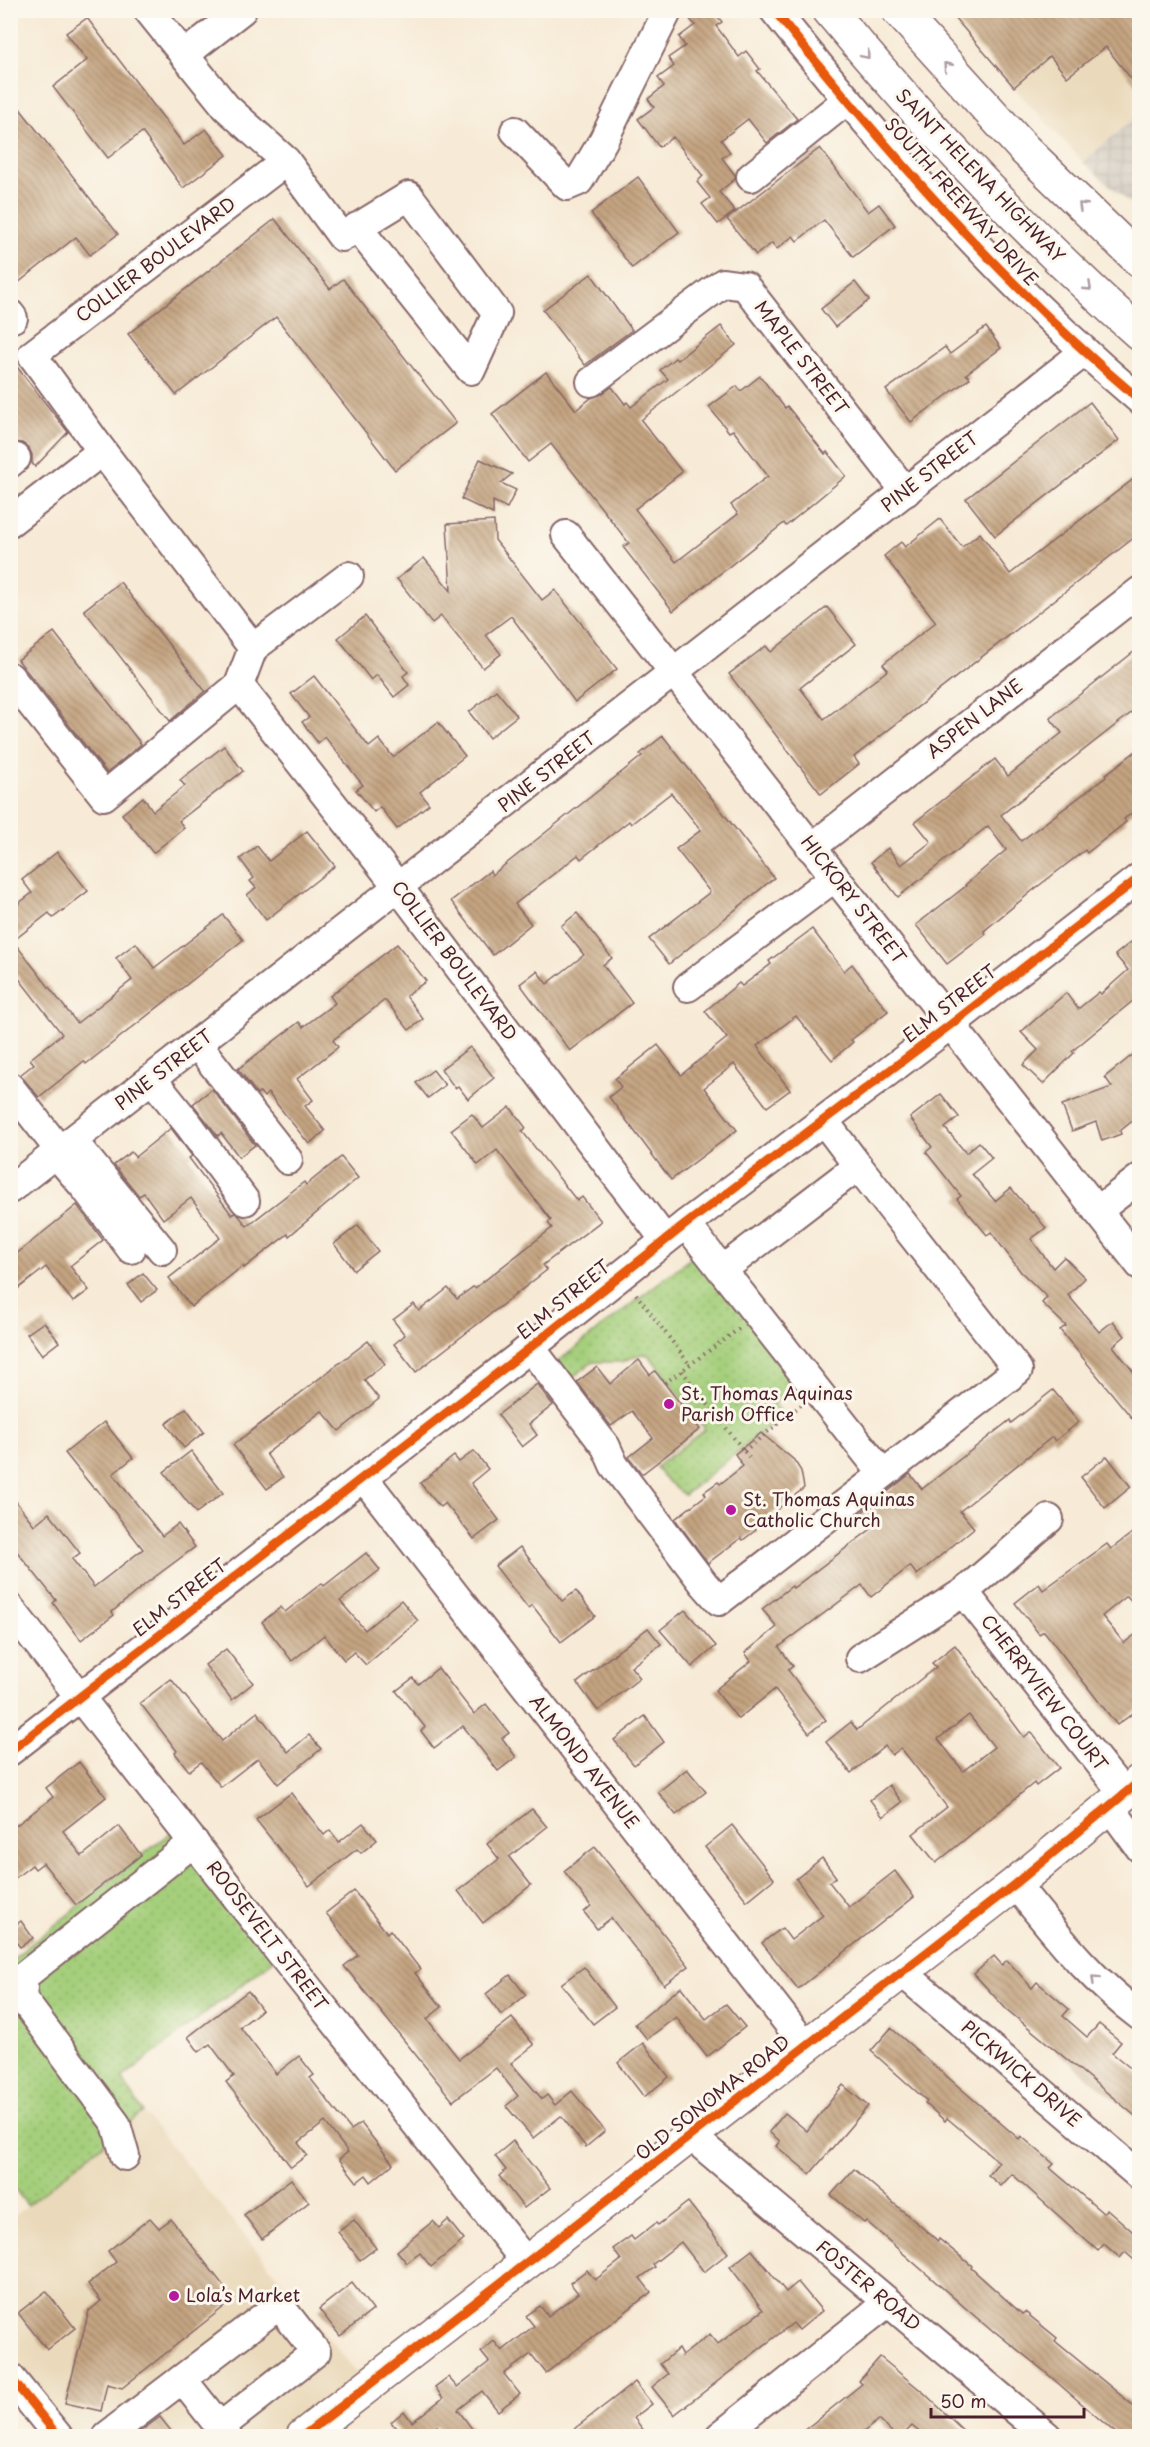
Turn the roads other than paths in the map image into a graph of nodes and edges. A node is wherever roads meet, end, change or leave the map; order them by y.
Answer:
1 (148, 10) edge
2 (242, 10) edge
3 (668, 10) edge
4 (774, 10) edge
5 (829, 10) edge
6 (898, 10) edge
7 (184, 55) junction
8 (847, 100) junction
9 (515, 131) dead end
10 (286, 160) junction
11 (751, 177) dead end
12 (357, 227) junction
13 (1140, 261) edge
14 (1140, 333) edge
15 (1083, 353) junction
16 (591, 382) dead end
17 (1140, 400) edge
18 (102, 452) junction
19 (906, 492) junction
20 (10, 522) edge
21 (566, 535) dead end
22 (349, 576) dead end
23 (1140, 591) edge
24 (253, 648) junction
25 (674, 673) junction
26 (10, 677) edge
27 (239, 685) junction
28 (811, 848) junction
29 (835, 877) junction
30 (1140, 877) edge
31 (399, 888) junction
32 (688, 987) dead end
33 (950, 1025) junction
34 (197, 1044) junction
35 (152, 1079) junction
36 (10, 1087) edge
37 (824, 1121) junction
38 (63, 1148) junction
39 (288, 1160) dead end
40 (858, 1166) junction
41 (1140, 1178) edge
42 (10, 1189) edge
43 (245, 1201) dead end
44 (1097, 1211) junction
45 (676, 1232) junction
46 (131, 1249) dead end
47 (162, 1250) dead end
48 (1140, 1265) edge
49 (722, 1270) junction
50 (530, 1347) junction
51 (883, 1474) junction
52 (363, 1477) junction
53 (1049, 1520) dead end
54 (964, 1592) junction
55 (10, 1608) edge
56 (861, 1658) dead end
57 (80, 1696) junction
58 (10, 1751) edge
59 (1124, 1794) edge
60 (194, 1842) junction
61 (1140, 1848) edge
62 (1015, 1884) junction
63 (902, 1972) junction
64 (1140, 2016) edge
65 (806, 2046) junction
66 (690, 2135) junction
67 (125, 2156) dead end
68 (1140, 2176) edge
69 (526, 2262) junction
70 (887, 2303) junction
71 (10, 2377) edge
72 (182, 2379) junction
73 (223, 2432) edge
74 (58, 2436) edge
75 (107, 2436) edge
76 (303, 2436) edge
77 (720, 2436) edge
78 (1047, 2436) edge

1 - 7 street
2 - 7 street
3 - 9 street
4 - 8 street, SOUTH FREEWAY DRIVE
5 -> 14 main road, SAINT HELENA HIGHWAY
13 -> 6 main road
7 - 10 street
8 - 11 street
8 - 15 street, SOUTH FREEWAY DRIVE
10 - 12 street
10 - 18 street, COLLIER BOULEVARD
12 - 12 street
15 - 17 street, SOUTH FREEWAY DRIVE
15 - 19 street, PINE STREET
16 - 19 street, MAPLE STREET
18 - 20 street
18 - 24 street, COLLIER BOULEVARD
19 - 25 street, PINE STREET
21 - 25 street, HICKORY STREET
22 - 24 street
23 - 28 street, ASPEN LANE
24 - 27 street
25 - 28 street, HICKORY STREET
25 - 31 street, PINE STREET
26 - 27 street
27 - 31 street, COLLIER BOULEVARD
28 - 29 street, HICKORY STREET
29 - 32 street
29 - 33 street, HICKORY STREET
30 - 33 street, ELM STREET
31 - 34 street, PINE STREET
31 - 45 street, COLLIER BOULEVARD
33 - 37 street, ELM STREET
33 - 44 street, HICKORY STREET
34 - 35 street, PINE STREET
34 - 39 street
35 - 38 street, PINE STREET
35 - 43 street
36 - 38 street
37 - 40 street
37 - 45 street, ELM STREET
38 - 42 street, PINE STREET
38 - 46 street
38 - 47 street
40 - 49 street
40 - 51 street
41 - 44 street
44 - 48 street, HICKORY STREET
45 - 49 street, COLLIER BOULEVARD
45 - 50 street, ELM STREET
49 - 51 street, COLLIER BOULEVARD
50 - 51 street
50 - 52 street, ELM STREET
52 - 57 street, ELM STREET
52 - 65 street, ALMOND AVENUE
53 - 54 street
54 - 56 street
54 - 59 street, CHERRYVIEW COURT
55 - 57 street, ROOSEVELT STREET
57 - 58 street, ELM STREET
57 - 60 street, ROOSEVELT STREET
59 - 61 street, CHERRYVIEW COURT
59 - 62 main road, OLD SONOMA ROAD
60 - 67 street
60 - 69 street, ROOSEVELT STREET
62 - 63 main road, OLD SONOMA ROAD
64 -> 62 street
63 - 65 main road, OLD SONOMA ROAD
63 - 68 street, PICKWICK DRIVE
65 - 66 main road, OLD SONOMA ROAD
66 - 69 main road, OLD SONOMA ROAD
66 - 70 street, FOSTER ROAD
69 - 76 main road, OLD SONOMA ROAD
70 - 77 street
70 - 78 street, FOSTER ROAD
71 - 74 street
72 - 73 street
72 - 73 street
72 - 75 street

